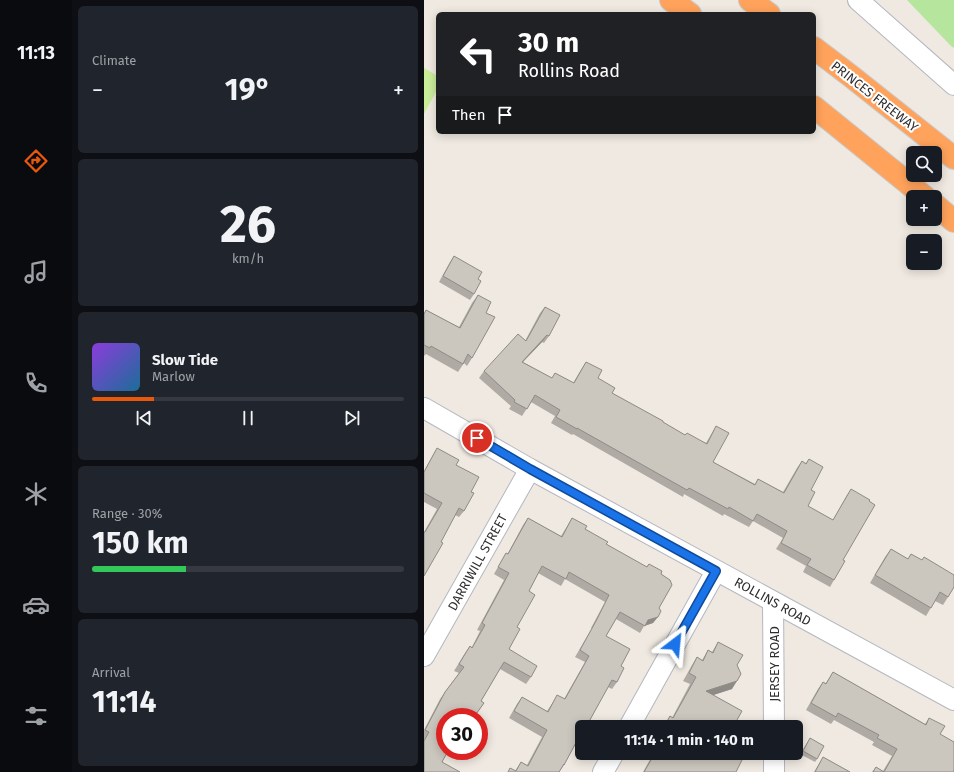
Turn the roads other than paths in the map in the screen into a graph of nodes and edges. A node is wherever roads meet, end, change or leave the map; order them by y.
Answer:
1 (671, 0) edge
2 (750, 0) edge
3 (858, 0) edge
4 (687, 12) edge
5 (766, 12) edge
6 (816, 50) edge
7 (954, 85) edge
8 (816, 109) edge
9 (954, 158) edge
10 (916, 190) edge
11 (942, 211) edge
12 (954, 221) edge
13 (424, 408) edge
14 (530, 469) junction
15 (716, 571) junction
16 (773, 602) junction
17 (424, 656) edge
18 (954, 700) edge
19 (632, 720) edge
20 (774, 720) edge
21 (610, 760) edge
22 (774, 760) edge
23 (603, 772) edge
24 (774, 772) edge

1 - 4 highway
2 - 5 highway
3 - 7 street
6 - 9 highway, PRINCES FREEWAY
8 - 10 highway
11 - 12 highway
13 - 14 street, ROLLINS ROAD
14 - 15 street, ROLLINS ROAD
14 - 17 street, DARRIWILL STREET
15 - 16 street, ROLLINS ROAD
15 - 19 street
16 - 18 street, ROLLINS ROAD
16 - 20 street, JERSEY ROAD
21 - 23 street
22 - 24 street

